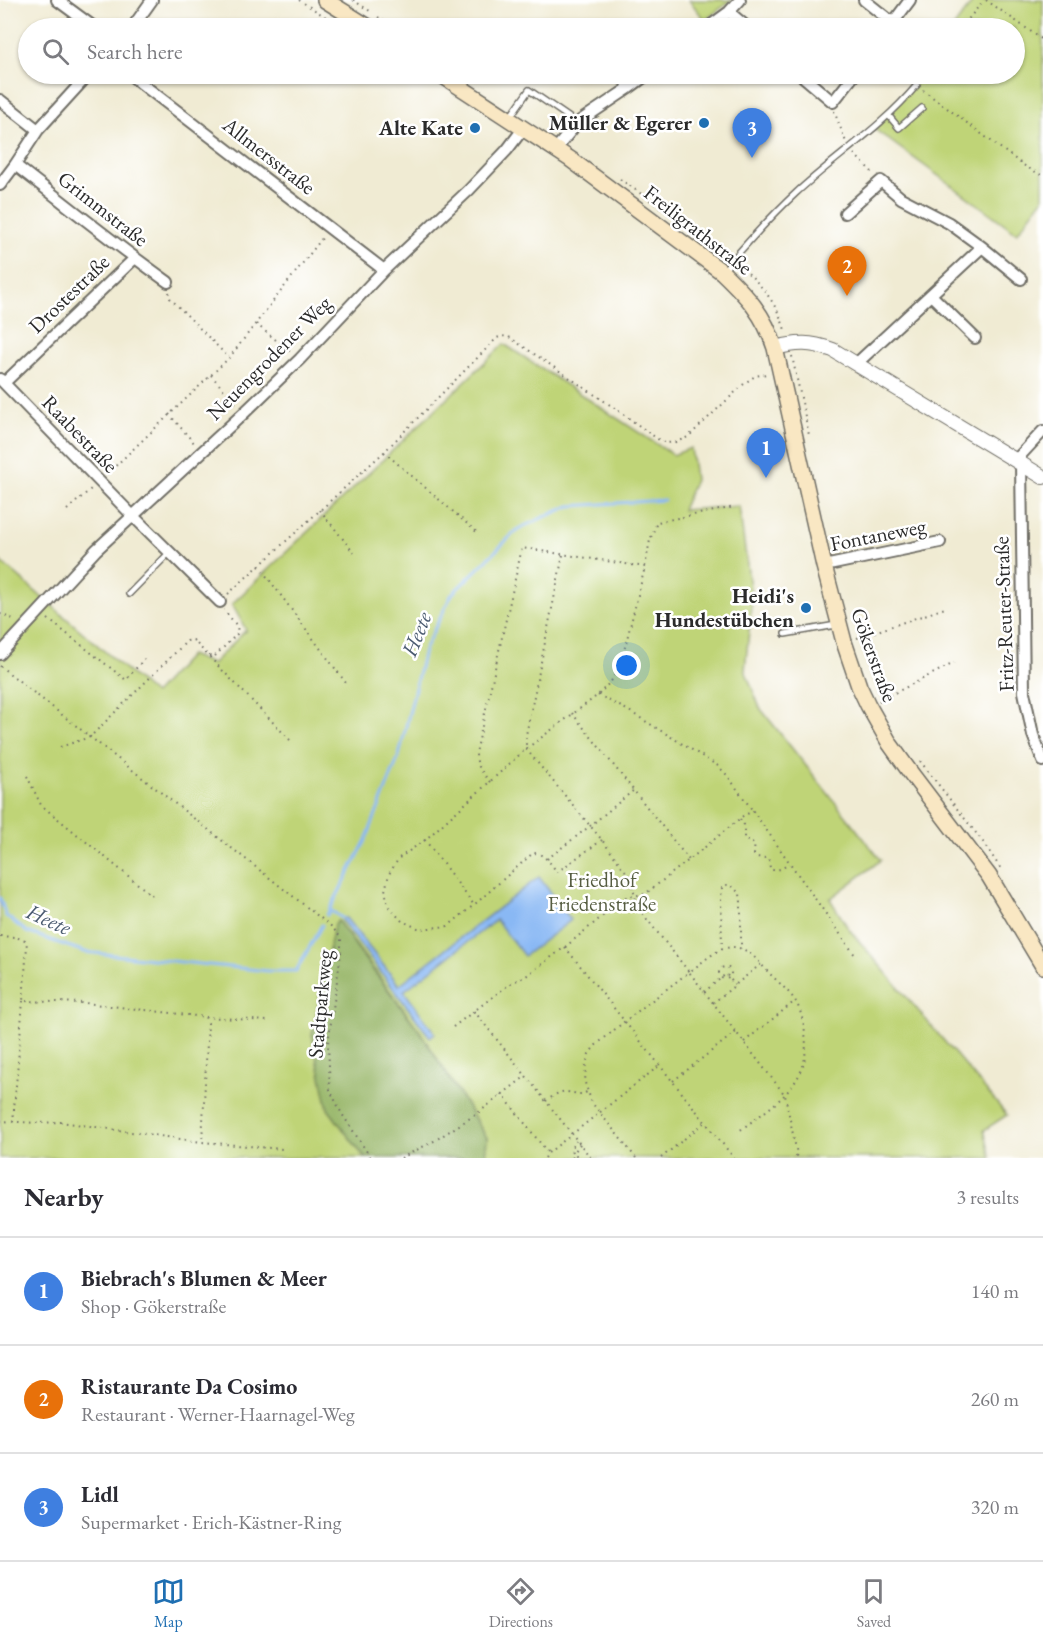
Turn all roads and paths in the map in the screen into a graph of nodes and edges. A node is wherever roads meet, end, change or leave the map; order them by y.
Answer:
1 (57, 0) edge
2 (152, 0) edge
3 (299, 0) edge
4 (325, 0) edge
5 (740, 0) edge
6 (864, 0) edge
7 (910, 0) edge
8 (985, 0) edge
9 (729, 12) junction
10 (81, 18) edge
11 (139, 18) edge
12 (327, 18) edge
13 (354, 18) edge
14 (721, 18) edge
15 (736, 18) edge
16 (883, 18) edge
17 (897, 18) edge
18 (970, 18) edge
19 (1011, 18) edge
20 (1025, 28) edge
21 (1043, 40) edge
22 (81, 84) edge
23 (142, 84) edge
24 (455, 84) edge
25 (624, 84) edge
26 (634, 84) edge
27 (812, 84) edge
28 (847, 84) edge
29 (917, 85) joint
30 (629, 88) junction
31 (0, 100) edge
32 (922, 108) dead end
33 (889, 116) junction
34 (509, 119) junction
35 (577, 123) junction
36 (523, 129) junction
37 (39, 130) junction
38 (556, 149) junction
39 (15, 165) junction
40 (1043, 176) edge
41 (0, 185) edge
42 (845, 213) dead end
43 (330, 228) junction
44 (982, 247) junction
45 (135, 258) junction
46 (384, 270) junction
47 (722, 272) junction
48 (1021, 279) dead end
49 (168, 282) joint
50 (931, 295) junction
51 (256, 324) junction
52 (975, 338) dead end
53 (775, 348) junction
54 (229, 358) junction
55 (300, 358) junction
56 (856, 363) junction
57 (788, 373) junction
58 (211, 375) junction
59 (2, 381) edge
60 (244, 413) junction
61 (169, 414) junction
62 (1043, 431) edge
63 (810, 439) dead end
64 (201, 451) junction
65 (384, 452) junction
66 (1019, 461) junction
67 (1043, 477) edge
68 (99, 481) junction
69 (735, 507) dead end
70 (67, 510) dead end
71 (320, 510) junction
72 (133, 515) junction
73 (479, 534) dead end
74 (940, 542) dead end
75 (170, 552) junction
76 (354, 553) dead end
77 (563, 555) junction
78 (259, 566) junction
79 (824, 566) junction
80 (645, 567) junction
81 (129, 594) dead end
82 (220, 602) junction
83 (945, 608) dead end
84 (39, 612) junction
85 (0, 614) edge
86 (27, 624) junction
87 (846, 628) junction
88 (785, 634) dead end
89 (0, 654) edge
90 (209, 656) junction
91 (144, 659) dead end
92 (954, 663) dead end
93 (0, 666) edge
94 (346, 683) dead end
95 (598, 695) junction
96 (868, 705) junction
97 (572, 713) junction
98 (90, 737) junction
99 (292, 742) dead end
100 (60, 747) dead end
101 (526, 749) junction
102 (915, 755) dead end
103 (1043, 761) edge
104 (27, 776) dead end
105 (490, 782) junction
106 (634, 790) junction
107 (753, 812) junction
108 (740, 819) junction
109 (590, 826) junction
110 (425, 840) junction
111 (602, 840) junction
112 (546, 859) junction
113 (689, 860) junction
114 (790, 863) junction
115 (1002, 870) dead end
116 (635, 894) junction
117 (154, 897) dead end
118 (474, 905) junction
119 (0, 936) edge
120 (565, 947) junction
121 (722, 949) junction
122 (741, 949) junction
123 (855, 955) dead end
124 (761, 964) junction
125 (1043, 966) edge
126 (689, 972) junction
127 (721, 978) junction
128 (730, 979) junction
129 (735, 985) junction
130 (704, 992) junction
131 (23, 1001) junction
132 (795, 1001) junction
133 (713, 1003) junction
134 (474, 1011) junction
135 (205, 1017) junction
136 (267, 1021) dead end
137 (624, 1021) junction
138 (453, 1027) dead end
139 (736, 1032) junction
140 (744, 1042) junction
141 (660, 1065) junction
142 (526, 1076) junction
143 (673, 1081) junction
144 (587, 1092) junction
145 (502, 1094) junction
146 (785, 1095) junction
147 (546, 1101) junction
148 (599, 1113) junction
149 (0, 1121) edge
150 (13, 1122) junction
151 (705, 1122) junction
152 (738, 1132) dead end
153 (572, 1135) junction
154 (577, 1140) junction
155 (202, 1142) junction
156 (580, 1144) junction
157 (282, 1149) dead end
158 (548, 1153) junction
159 (796, 1156) edge
160 (371, 1158) edge
161 (401, 1158) edge
162 (545, 1158) edge
163 (573, 1158) edge
164 (580, 1158) edge
165 (591, 1158) edge
166 (636, 1158) edge
167 (660, 1158) edge
168 (734, 1158) edge
169 (800, 1158) edge

1 - 10 street
2 - 11 street
3 - 12 path
4 - 13 main road
5 - 9 street
6 - 16 street
7 - 17 street
8 - 18 path
8 - 19 path
9 - 14 street
9 - 15 street
20 - 21 path
22 - 37 street
23 - 43 street, Allmersstraße
24 - 34 main road, Freiligrathstraße
25 - 30 lane
26 - 30 street
27 - 28 street
29 - 33 lane
29 - 40 path
30 - 35 street
31 - 37 street
32 - 33 lane
33 - 47 lane
34 - 35 lane
34 - 36 main road, Freiligrathstraße
35 - 38 street
36 - 38 main road, Freiligrathstraße
36 - 46 street, Neuengrodener Weg
37 - 39 street
38 - 47 main road, Freiligrathstraße
39 - 41 street
39 - 45 street, Grimmstraße
42 - 44 street
43 - 46 street, Allmersstraße
43 - 51 path
44 - 48 street
44 - 50 street
45 - 49 street, Grimmstraße
45 - 59 street, Drostestraße
46 - 55 street, Neuengrodener Weg
47 - 53 main road, Freiligrathstraße
49 - 54 path
50 - 52 street
50 - 56 street
51 - 54 path
51 - 55 path
53 - 56 street
53 - 57 main road, Gökerstraße
54 - 58 path
55 - 60 street, Neuengrodener Weg
56 - 66 street
57 - 63 path
57 - 65 path
57 - 79 main road, Gökerstraße
58 - 60 path
58 - 61 path
59 - 68 street, Raabestraße
60 - 64 street, Neuengrodener Weg
61 - 64 path
61 - 68 path
62 - 66 street
64 - 72 street, Neuengrodener Weg
65 - 71 path
65 - 73 path
66 - 67 street
66 - 103 street, Fritz-Reuter-Straße
68 - 70 path
68 - 72 street, Raabestraße
69 - 80 path
71 - 76 path
71 - 78 path
72 - 75 street, Raabestraße
72 - 84 street, Neuengrodener Weg
74 - 79 street, Fontaneweg
75 - 81 lane
75 - 82 street, Raabestraße
77 - 80 path
77 - 101 path
77 - 105 path
78 - 82 path
78 - 94 path
79 - 87 main road, Gökerstraße
80 - 95 path
82 - 90 path
83 - 87 path
84 - 86 street, Neuengrodener Weg
84 - 91 path
85 - 86 path
86 - 89 street, Neuengrodener Weg
87 - 88 lane
87 - 96 main road, Gökerstraße
90 - 98 path
90 - 99 path
92 - 96 path
93 - 98 path
95 - 97 path
95 - 107 path
96 - 125 main road, Gökerstraße
97 - 101 path
97 - 106 path
98 - 100 path
98 - 160 path, Stadtparkweg
101 - 105 path
101 - 109 path
102 - 115 path
104 - 117 path
105 - 110 path
106 - 109 path
106 - 113 path
107 - 108 path
107 - 114 path
108 - 113 path
108 - 114 path
109 - 111 path
109 - 112 path
110 - 118 path
110 - 118 path
111 - 112 path
111 - 116 path
112 - 118 path
113 - 116 path
114 - 123 path
116 - 120 path
116 - 126 path
119 - 131 path
120 - 134 path
120 - 137 path
121 - 122 path
121 - 122 path
121 - 126 path
122 - 124 path
124 - 129 path
124 - 132 path
126 - 130 path
126 - 137 path
127 - 128 path
127 - 128 path
127 - 130 path
128 - 129 path
129 - 133 path
130 - 133 path
131 - 135 path
131 - 150 path
132 - 140 path
132 - 146 path
133 - 139 path
134 - 138 path
134 - 142 path
135 - 136 path
135 - 155 path
137 - 141 path
137 - 144 path
139 - 140 path
139 - 143 path
140 - 146 path
141 - 143 path
141 - 148 path
142 - 145 path
142 - 147 path
143 - 151 path
144 - 147 path
144 - 148 path
145 - 158 path
145 - 161 path
146 - 152 path
146 - 159 path
147 - 153 path
148 - 153 path
148 - 166 path
149 - 150 path
150 - 155 path
151 - 167 path
151 - 168 path
153 - 154 path
153 - 158 path
154 - 156 path
154 - 163 path
155 - 157 path
156 - 164 path
156 - 165 path
158 - 162 path
159 - 169 path

